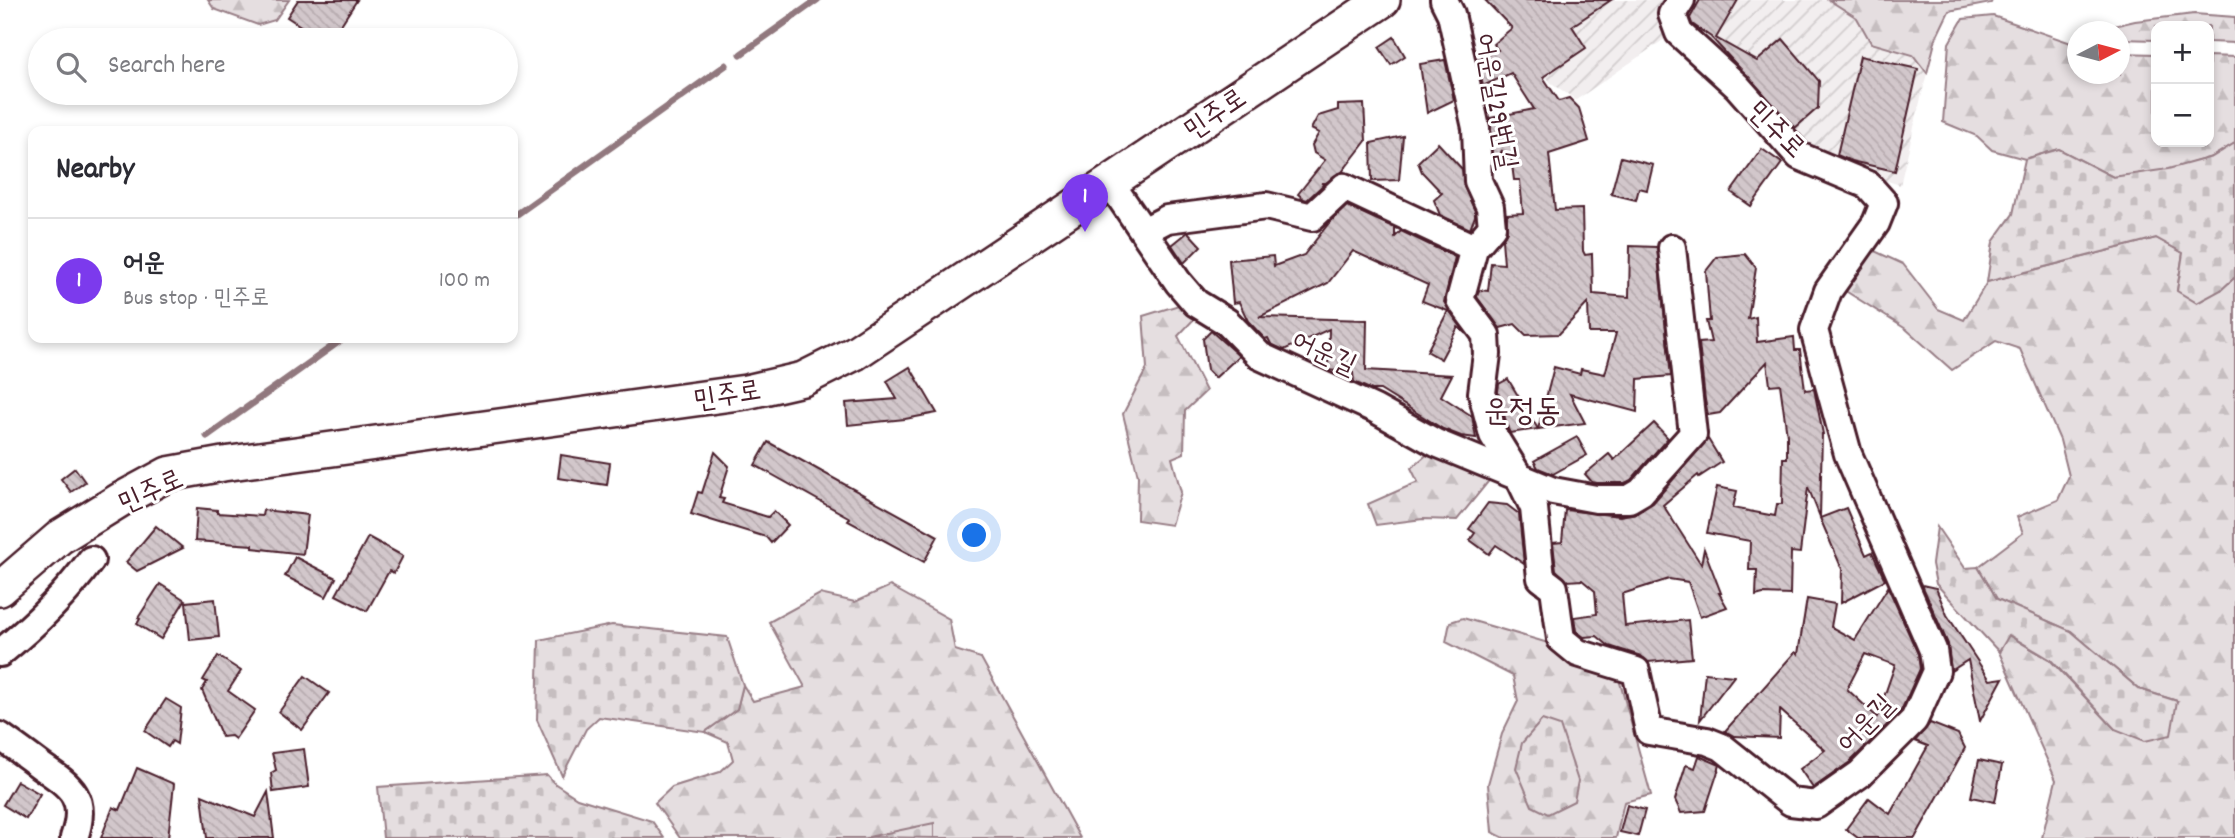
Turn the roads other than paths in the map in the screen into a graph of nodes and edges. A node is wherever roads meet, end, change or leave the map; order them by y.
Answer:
1 (1382, 0) edge
2 (1444, 0) edge
3 (1681, 0) edge
4 (1109, 181) junction
5 (1884, 203) joint
6 (1144, 231) junction
7 (1474, 248) junction
8 (1672, 248) dead end
9 (1519, 477) junction
10 (91, 560) dead end
11 (0, 589) edge
12 (0, 653) edge
13 (0, 736) edge
14 (74, 838) edge

1 - 4 main road, 민주로
2 - 7 street, 어운길29번길
3 - 5 street, 민주로
4 - 6 street, 어운길
4 - 11 main road, 민주로
5 - 9 street, 어운길
6 - 7 street
6 - 9 street, 어운길
7 - 9 street, 어운길29번길
8 - 9 street, 어운길
10 - 12 street
13 - 14 street

